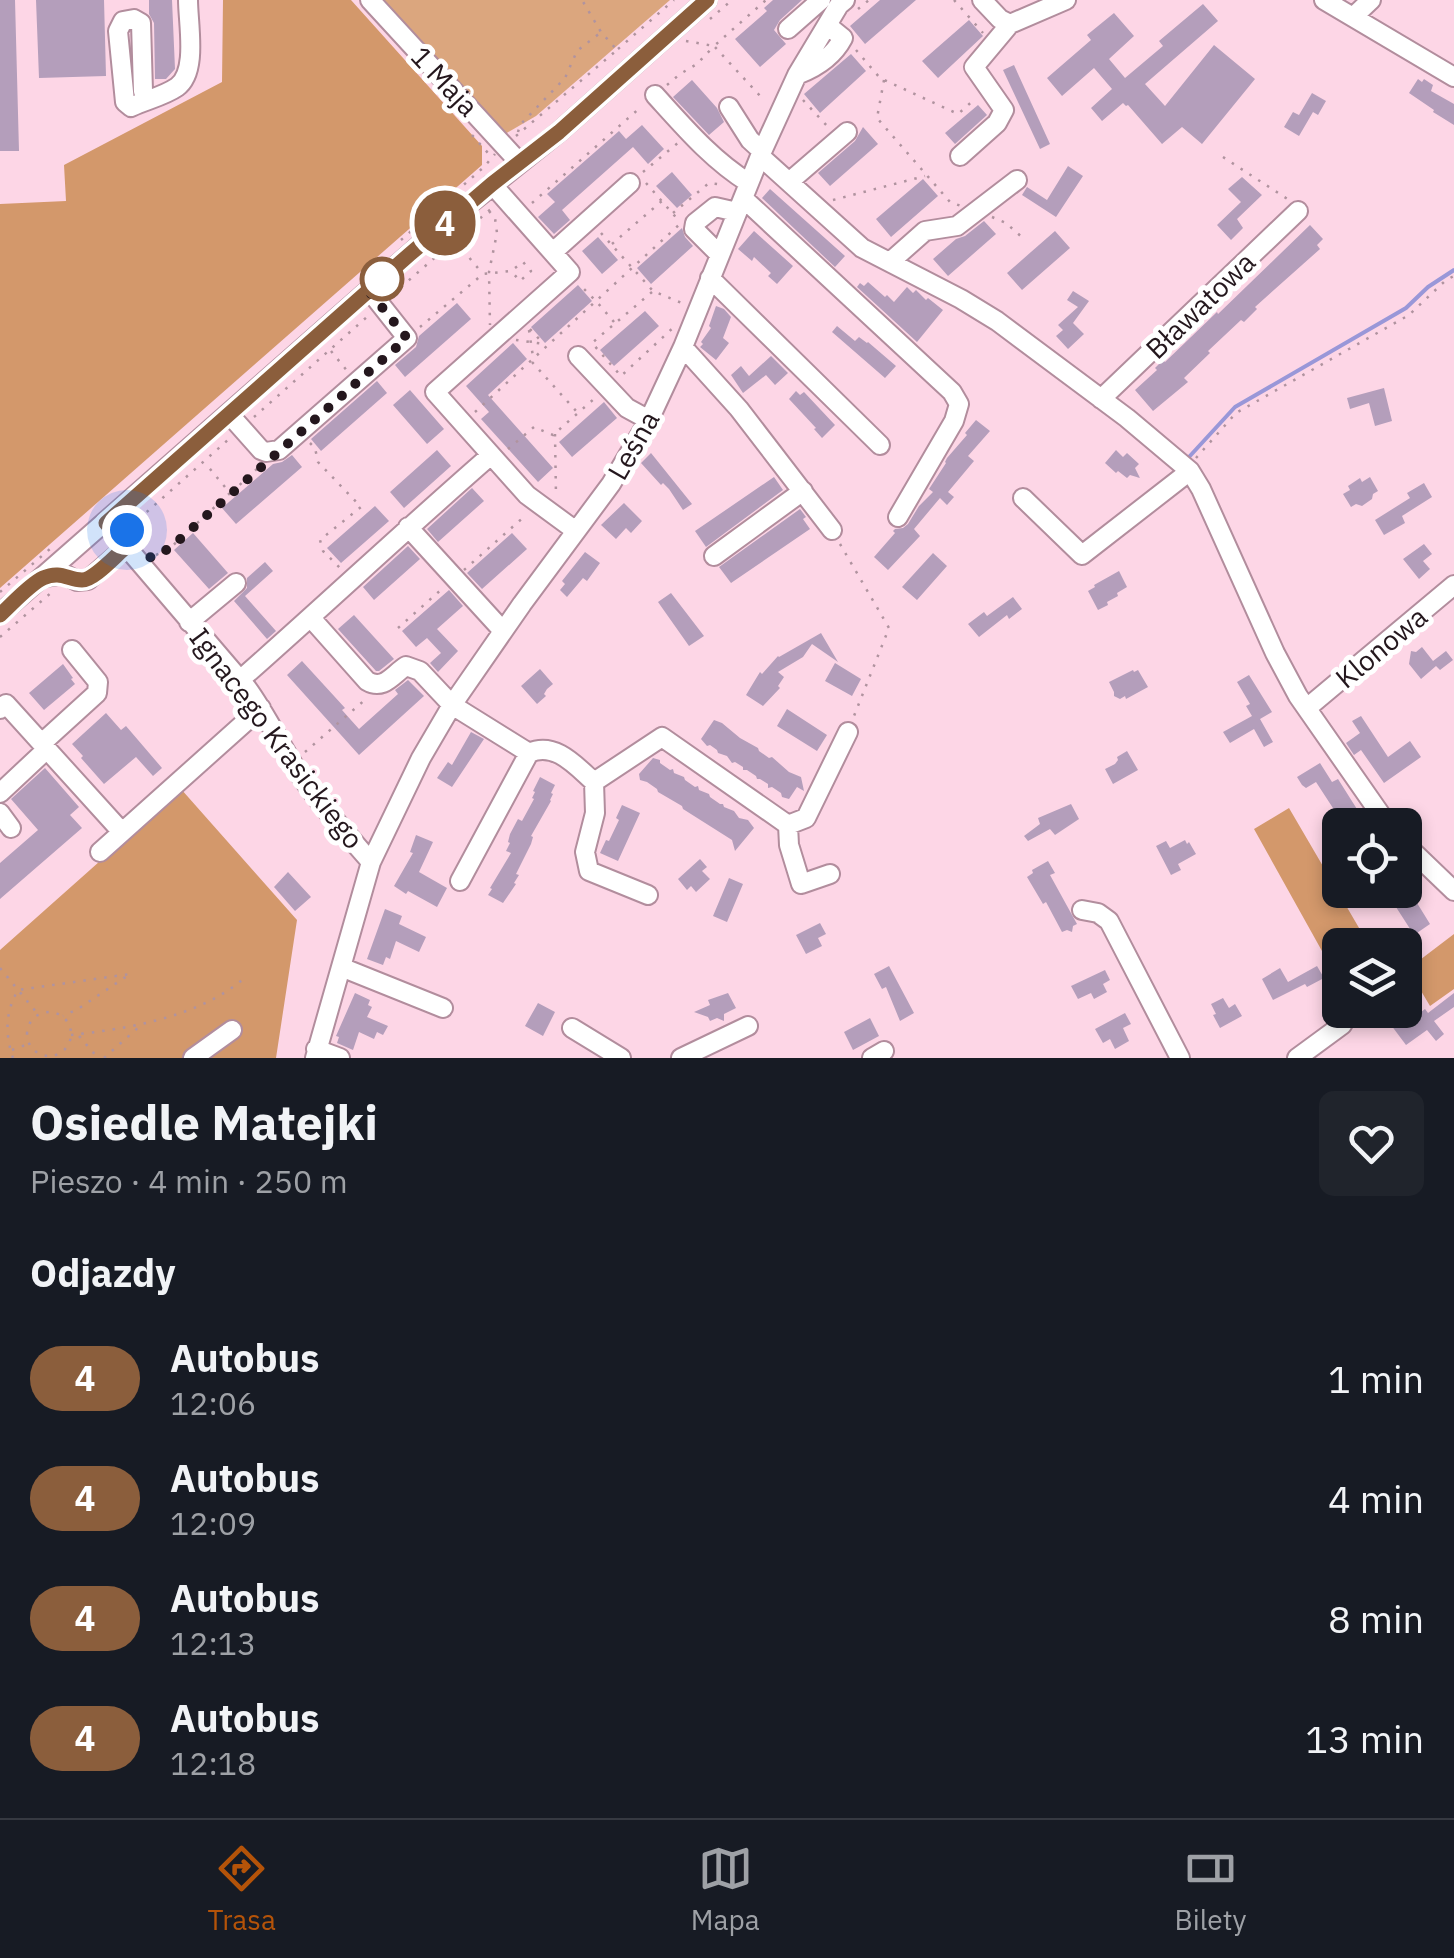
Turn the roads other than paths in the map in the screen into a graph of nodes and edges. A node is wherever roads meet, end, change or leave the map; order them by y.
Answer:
1 (188, 0) edge
2 (370, 0) edge
3 (707, 0) edge
4 (820, 0) edge
5 (845, 0) edge
6 (982, 0) edge
7 (1066, 0) edge
8 (1324, 0) edge
9 (1371, 0) edge
10 (1353, 17) junction
11 (828, 24) junction
12 (1010, 24) junction
13 (788, 29) dead end
14 (1454, 77) edge
15 (797, 85) junction
16 (655, 95) road end
17 (146, 100) dead end
18 (729, 107) dead end
19 (838, 130) road end
20 (761, 153) junction
21 (960, 156) dead end
22 (519, 162) junction
23 (1017, 180) dead end
24 (790, 182) junction
25 (630, 183) road end
26 (492, 184) junction
27 (743, 196) junction
28 (1298, 211) road end
29 (553, 252) junction
30 (720, 255) junction
31 (890, 262) junction
32 (710, 278) junction
33 (368, 290) junction
34 (683, 347) junction
35 (578, 356) dead end
36 (1101, 399) junction
37 (230, 414) junction
38 (649, 420) junction
39 (880, 446) dead end
40 (493, 458) junction
41 (1188, 469) junction
42 (803, 491) junction
43 (1023, 498) dead end
44 (898, 516) dead end
45 (106, 523) junction
46 (408, 527) junction
47 (832, 530) road end
48 (576, 531) junction
49 (126, 547) junction
50 (714, 556) dead end
51 (42, 578) junction
52 (236, 582) dead end
53 (1454, 585) edge
54 (0, 614) edge
55 (311, 618) junction
56 (189, 622) junction
57 (503, 632) junction
58 (72, 650) dead end
59 (240, 680) junction
60 (452, 704) junction
61 (262, 708) junction
62 (1307, 708) junction
63 (0, 709) edge
64 (848, 732) road end
65 (44, 746) junction
66 (529, 753) junction
67 (594, 782) junction
68 (0, 792) edge
69 (1376, 808) edge
70 (788, 824) junction
71 (121, 831) junction
72 (100, 852) dead end
73 (1422, 860) edge
74 (371, 862) junction
75 (830, 874) dead end
76 (460, 882) dead end
77 (1454, 891) edge
78 (648, 895) dead end
79 (1082, 910) dead end
80 (341, 967) junction
81 (442, 1008) dead end
82 (748, 1026) dead end
83 (572, 1028) dead end
84 (1338, 1028) edge
85 (232, 1030) dead end
86 (316, 1053) edge
87 (193, 1058) edge
88 (340, 1058) edge
89 (621, 1058) edge
90 (681, 1058) edge
91 (1180, 1058) edge
92 (1297, 1058) edge

1 - 17 street
2 - 22 street, 1 Maja
3 - 22 street
4 - 13 street
5 - 11 street, Leśna
6 - 12 street
7 - 12 street
8 - 10 street
9 - 10 street
10 - 14 street
11 - 15 street, Leśna
11 - 15 street
12 - 21 street
15 - 20 street, Leśna
16 - 27 street
18 - 20 street
19 - 24 street
20 - 24 street
20 - 27 street, Leśna
22 - 26 street
23 - 31 street
24 - 31 street
25 - 29 street
26 - 29 street
26 - 33 street
27 - 30 street, Leśna
27 - 30 street
27 - 44 street
28 - 36 street, Bławatowa
29 - 40 street
30 - 32 street, Leśna
31 - 36 street
32 - 34 street, Leśna
32 - 39 street
33 - 37 street
33 - 37 street
34 - 38 street, Leśna
34 - 42 street
35 - 38 street
36 - 41 street
37 - 45 street
38 - 48 street, Leśna
40 - 46 street
40 - 48 street
41 - 43 street
41 - 62 street
42 - 47 street
42 - 50 street
45 - 49 street, Ignacego Krasickiego
45 - 51 street
46 - 55 street
46 - 57 street
48 - 57 street, Leśna
49 - 51 street
49 - 56 street, Ignacego Krasickiego
51 - 54 street
52 - 56 street
53 - 62 street, Klonowa
55 - 59 street
55 - 60 street
56 - 59 street, Ignacego Krasickiego
57 - 60 street, Leśna
58 - 65 street
59 - 61 street, Ignacego Krasickiego
60 - 66 street
60 - 74 street, Leśna
61 - 71 street
61 - 74 street, Ignacego Krasickiego
62 - 69 street
63 - 65 street
64 - 70 street
65 - 68 street
65 - 71 street
66 - 67 street
66 - 76 street
67 - 70 street
67 - 78 street
70 - 75 street
71 - 72 street
73 - 77 street
74 - 80 street, Leśna
79 - 91 street
80 - 81 street
80 - 86 street, Leśna
82 - 90 street
83 - 89 street
84 - 92 street
85 - 87 street
86 - 88 street

